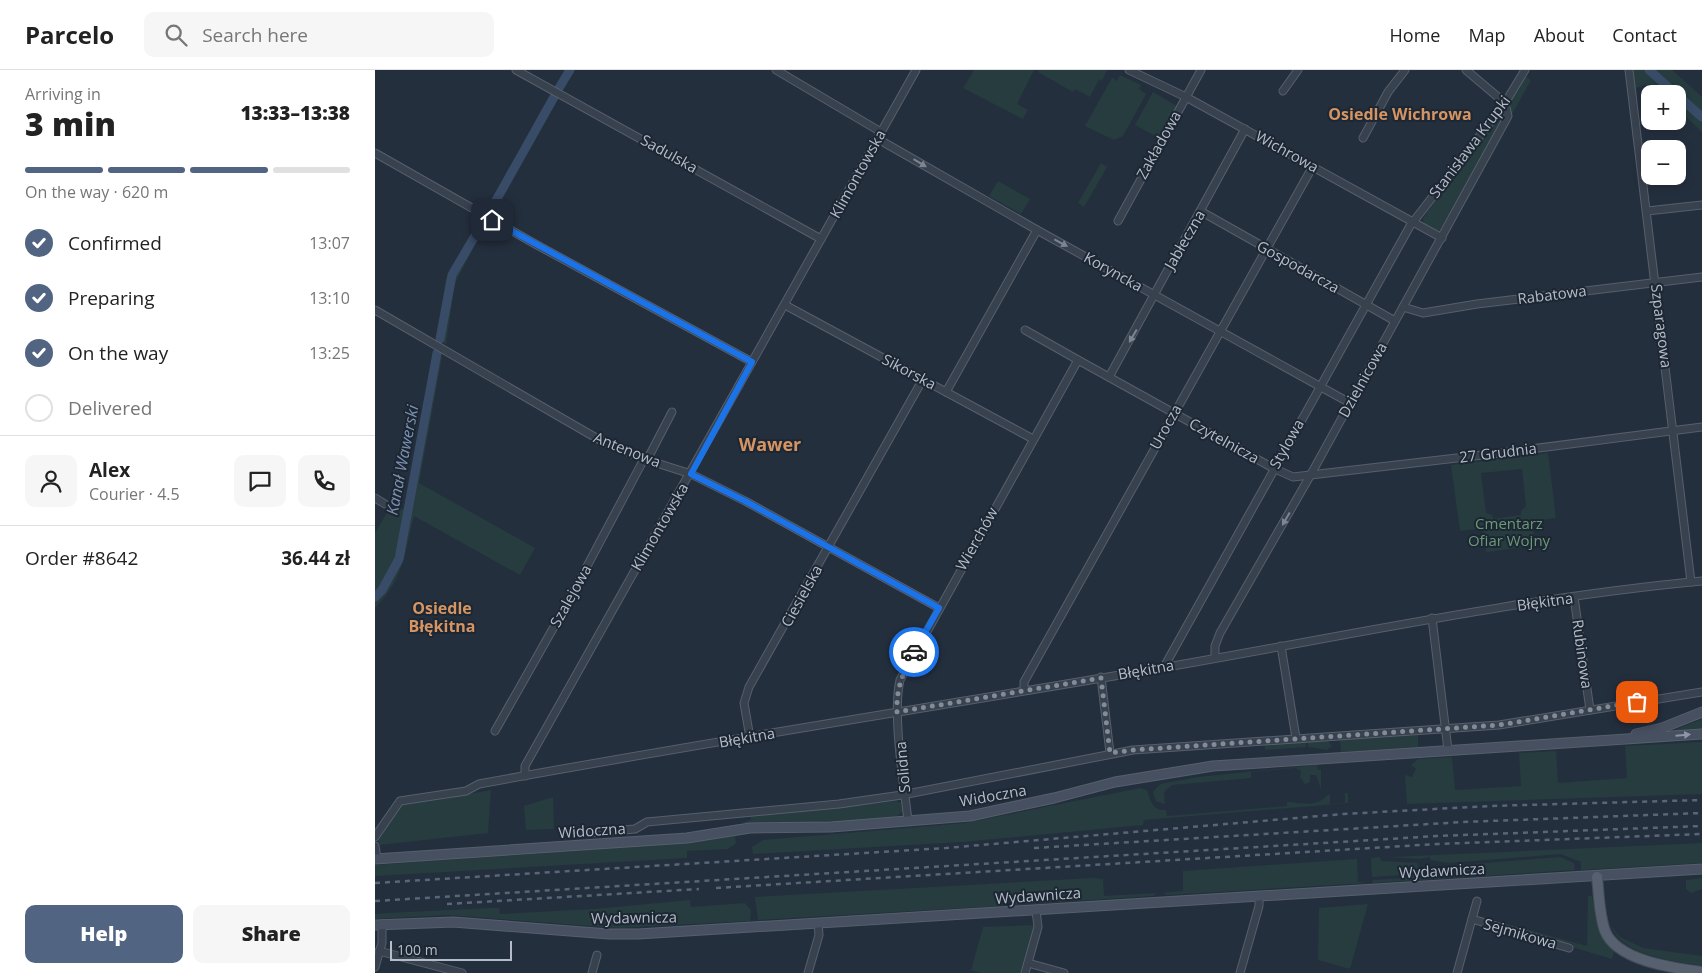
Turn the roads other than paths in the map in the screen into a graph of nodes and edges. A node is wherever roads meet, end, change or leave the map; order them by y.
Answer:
1 (516, 70) edge
2 (776, 70) edge
3 (915, 70) edge
4 (1129, 70) edge
5 (1150, 70) edge
6 (1201, 70) edge
7 (1298, 70) edge
8 (1405, 70) edge
9 (1466, 70) edge
10 (1525, 70) edge
11 (1629, 70) edge
12 (1146, 79) junction
13 (1283, 92) dead end
14 (1186, 97) junction
15 (1505, 103) junction
16 (1245, 129) junction
17 (879, 135) junction
18 (1363, 138) dead end
19 (375, 153) edge
20 (1313, 166) junction
21 (1702, 206) edge
22 (1647, 211) junction
23 (1202, 212) junction
24 (1117, 221) dead end
25 (1412, 222) junction
26 (1037, 230) junction
27 (1442, 238) junction
28 (821, 239) junction
29 (1267, 249) junction
30 (1702, 277) edge
31 (1655, 282) junction
32 (1155, 294) junction
33 (785, 304) junction
34 (1365, 304) junction
35 (1403, 308) junction
36 (375, 310) edge
37 (1395, 321) junction
38 (1025, 330) dead end
39 (1221, 330) junction
40 (1077, 360) junction
41 (752, 362) junction
42 (1109, 377) junction
43 (923, 379) junction
44 (1320, 386) junction
45 (947, 392) junction
46 (1350, 403) junction
47 (672, 412) dead end
48 (1174, 413) junction
49 (1702, 427) edge
50 (1674, 430) junction
51 (1033, 439) junction
52 (645, 459) junction
53 (1273, 468) junction
54 (691, 474) junction
55 (1293, 476) joint
56 (1310, 476) junction
57 (375, 498) edge
58 (385, 504) dead end
59 (829, 546) junction
60 (1702, 581) edge
61 (1691, 582) junction
62 (1574, 597) junction
63 (939, 608) junction
64 (1432, 618) junction
65 (1281, 646) junction
66 (1215, 657) junction
67 (1164, 668) junction
68 (1101, 678) junction
69 (1024, 690) junction
70 (1702, 692) edge
71 (1590, 710) junction
72 (897, 712) junction
73 (1702, 712) edge
74 (1445, 729) junction
75 (495, 731) dead end
76 (1702, 734) edge
77 (750, 738) junction
78 (1296, 738) junction
79 (1614, 740) junction
80 (1447, 750) junction
81 (1110, 753) junction
82 (525, 776) junction
83 (905, 795) junction
84 (908, 821) junction
85 (588, 833) dead end
86 (375, 837) edge
87 (375, 846) edge
88 (376, 859) edge
89 (1702, 870) edge
90 (1597, 877) junction
91 (1259, 896) junction
92 (1477, 902) dead end
93 (1036, 910) junction
94 (1472, 920) junction
95 (818, 923) junction
96 (379, 924) edge
97 (1569, 948) dead end
98 (379, 951) junction
99 (597, 955) dead end
100 (1028, 963) junction
101 (375, 967) edge
102 (1689, 971) edge
103 (1702, 972) edge
104 (462, 973) edge
105 (592, 973) edge
106 (809, 973) edge
107 (1025, 973) edge
108 (1064, 973) edge
109 (1240, 973) edge
110 (1457, 973) edge

1 - 28 street, Sadulska
2 - 17 street, Koryncka
3 - 17 street, Klimontowska
4 - 12 street, Wichrowa
5 - 12 street
6 - 14 street, Zakładowa
7 - 13 street
8 - 18 street
9 - 15 street
10 - 15 street, Stanisława Krupki
11 - 22 street, Szparagowa
12 - 14 street, Wichrowa
14 - 16 street, Wichrowa
14 - 24 street, Zakładowa
15 - 25 street, Stanisława Krupki
15 - 27 street, Dzielnicowa
16 - 20 street, Wichrowa
16 - 23 street, Jabłeczna
17 -> 26 street, Koryncka
17 - 28 street, Klimontowska
19 - 41 street
20 - 25 street, Wichrowa
20 - 29 street, Urocza
21 - 22 street
22 - 31 street, Szparagowa
23 - 29 street, Gospodarcza
23 - 32 street, Jabłeczna
25 - 27 street, Wichrowa
25 - 34 street, Stylowa
26 -> 32 street, Koryncka
26 - 45 street
27 - 35 street, Dzielnicowa
28 - 33 street, Klimontowska
29 - 34 street, Gospodarcza
29 - 39 street, Urocza
30 - 31 street, Rabatowa
31 - 35 street, Rabatowa
31 - 50 street, Szparagowa
32 - 39 street, Koryncka
32 -> 42 street, Jabłeczna
33 - 41 street, Klimontowska
33 - 43 street, Sikorska
34 - 37 street, Gospodarcza
34 - 44 street, Stylowa
35 - 37 street, Dzielnicowa
36 - 52 street, Antenowa
37 - 46 street, Dzielnicowa
38 - 40 street, Czytelnicza
39 - 44 street, Koryncka
39 - 48 street, Urocza
40 - 42 street, Czytelnicza
40 - 51 street, Wierchów
41 - 54 street, Klimontowska
42 - 48 street, Czytelnicza
43 - 45 street, Sikorska
43 - 59 street, Ciesielska
44 - 46 street, Koryncka
44 - 53 street, Stylowa
45 - 51 street, Sikorska
46 - 56 street, Dzielnicowa
47 - 52 street, Szalejowa
48 - 53 street, Czytelnicza
48 - 69 street, Urocza
49 - 50 street, 27 Grudnia
50 - 56 street, 27 Grudnia
50 - 61 street, Szparagowa
51 - 63 street, Wierchów
52 - 54 street, Antenowa
52 - 75 street, Szalejowa
53 - 55 street, Czytelnicza
53 - 67 street, Stylowa
54 - 59 street, Antenowa
54 - 82 street, Klimontowska
55 - 56 street, 27 Grudnia
56 -> 66 street, Dzielnicowa
57 - 58 street
59 - 63 street, Antenowa
59 - 77 street, Ciesielska
60 - 61 street, Błękitna
61 - 62 street, Błękitna
62 - 64 street, Błękitna
62 - 71 street, Rubinowa
63 - 72 street, Wierchów
64 - 65 street, Błękitna
64 - 74 street
65 - 66 street, Błękitna
65 - 78 street
66 - 67 street, Błękitna
67 - 68 street, Błękitna
68 - 69 street, Błękitna
68 - 81 street
69 - 72 street, Błękitna
70 - 71 street, Widoczna
71 - 74 street, Widoczna
72 - 77 street, Błękitna
72 - 83 street, Solidna
73 - 79 main road, Widoczna
74 - 78 street, Widoczna
74 - 80 street
79 -> 76 main road, Widoczna
77 - 82 street, Błękitna
78 - 81 street, Widoczna
79 - 80 main road, Widoczna
80 - 84 main road, Widoczna
81 - 83 street, Widoczna
82 - 86 street, Błękitna
83 - 84 street, Solidna
83 - 85 street, Widoczna
84 - 88 main road, Widoczna
87 - 88 street
89 - 90 main road, Wydawnicza
90 - 91 main road, Wydawnicza
90 - 102 main road
91 - 93 main road, Wydawnicza
91 - 109 street
92 - 94 street
93 - 95 main road, Wydawnicza
93 - 100 street
94 - 97 street, Sejmikowa
94 - 110 street
95 - 96 main road, Wydawnicza
95 - 106 street
96 - 98 street
98 - 101 street
98 - 104 street
99 - 105 street
100 - 107 street
100 - 108 street
102 - 103 main road

